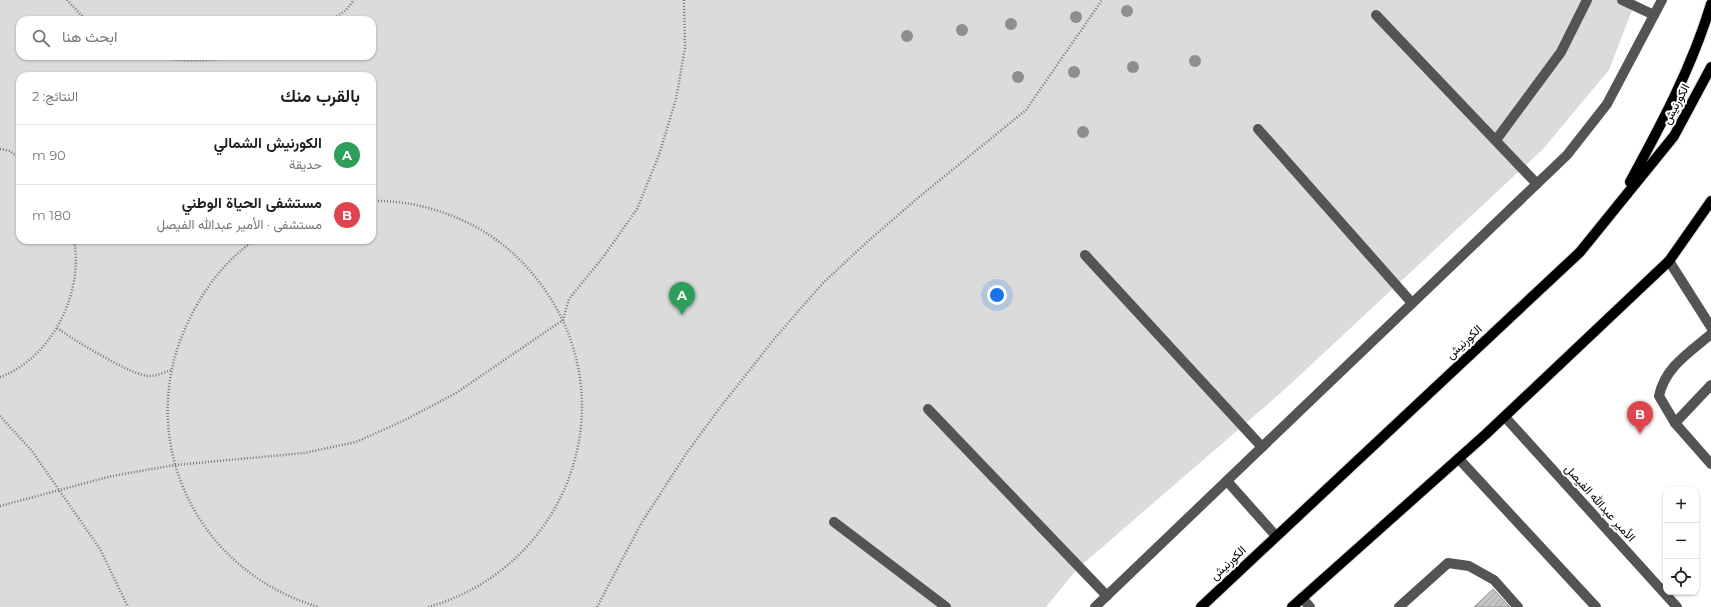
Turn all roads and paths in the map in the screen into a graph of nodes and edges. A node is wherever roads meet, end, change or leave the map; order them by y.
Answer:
1 (68, 0) edge
2 (354, 0) edge
3 (684, 0) edge
4 (1102, 0) edge
5 (1587, 0) edge
6 (1622, 0) edge
7 (1662, 0) edge
8 (1711, 4) edge
9 (1376, 15) dead end
10 (1654, 15) junction
11 (82, 16) edge
12 (338, 16) edge
13 (1711, 67) edge
14 (1258, 129) dead end
15 (1496, 140) junction
16 (0, 149) edge
17 (16, 156) edge
18 (1537, 184) junction
19 (376, 201) edge
20 (1711, 201) edge
21 (1618, 203) junction
22 (74, 244) edge
23 (250, 244) edge
24 (1085, 255) dead end
25 (1669, 261) junction
26 (1412, 304) junction
27 (563, 320) junction
28 (1711, 327) edge
29 (57, 328) junction
30 (1711, 334) edge
31 (171, 370) junction
32 (0, 377) edge
33 (1711, 385) edge
34 (928, 409) dead end
35 (0, 416) edge
36 (1505, 417) junction
37 (1675, 423) junction
38 (1262, 447) junction
39 (1459, 459) junction
40 (175, 464) junction
41 (1711, 464) edge
42 (1227, 481) junction
43 (59, 490) junction
44 (0, 506) edge
45 (834, 522) dead end
46 (1276, 536) junction
47 (1106, 596) junction
48 (1302, 598) junction
49 (128, 607) edge
50 (319, 607) edge
51 (428, 607) edge
52 (597, 607) edge
53 (946, 607) edge
54 (1095, 607) edge
55 (1201, 607) edge
56 (1292, 607) edge
57 (1310, 607) edge
58 (1399, 607) edge
59 (1518, 607) edge
60 (1596, 607) edge
61 (1677, 607) edge

1 - 11 path
2 - 12 path
3 - 27 path
4 - 52 path
5 - 15 street
6 - 10 street
7 - 10 street
8 - 21 main road
9 - 15 street
10 - 18 street
13 - 21 main road, الكورنيش
14 - 26 street
15 - 18 street
16 - 17 path
18 - 26 street
19 - 27 path
20 - 25 main road
21 - 46 main road, الكورنيش
22 - 29 path
23 - 31 path
24 - 38 street
25 - 28 street
25 - 36 main road
26 - 38 street
27 - 40 path
27 - 51 path
29 - 31 path
29 - 32 path
30 - 37 street
31 - 40 path
33 - 37 street
34 - 47 street
35 - 43 path
36 - 39 main road
36 - 61 street, الأمير عبدالله الفيصل
37 - 41 street
38 - 42 street
39 - 48 main road
39 - 60 street
40 - 43 path
40 - 50 path
42 - 46 street
42 - 47 street
43 - 44 path
43 - 49 path
45 - 53 street
46 - 55 main road, الكورنيش
47 - 54 street
48 - 56 main road
48 - 57 street
58 - 59 street

